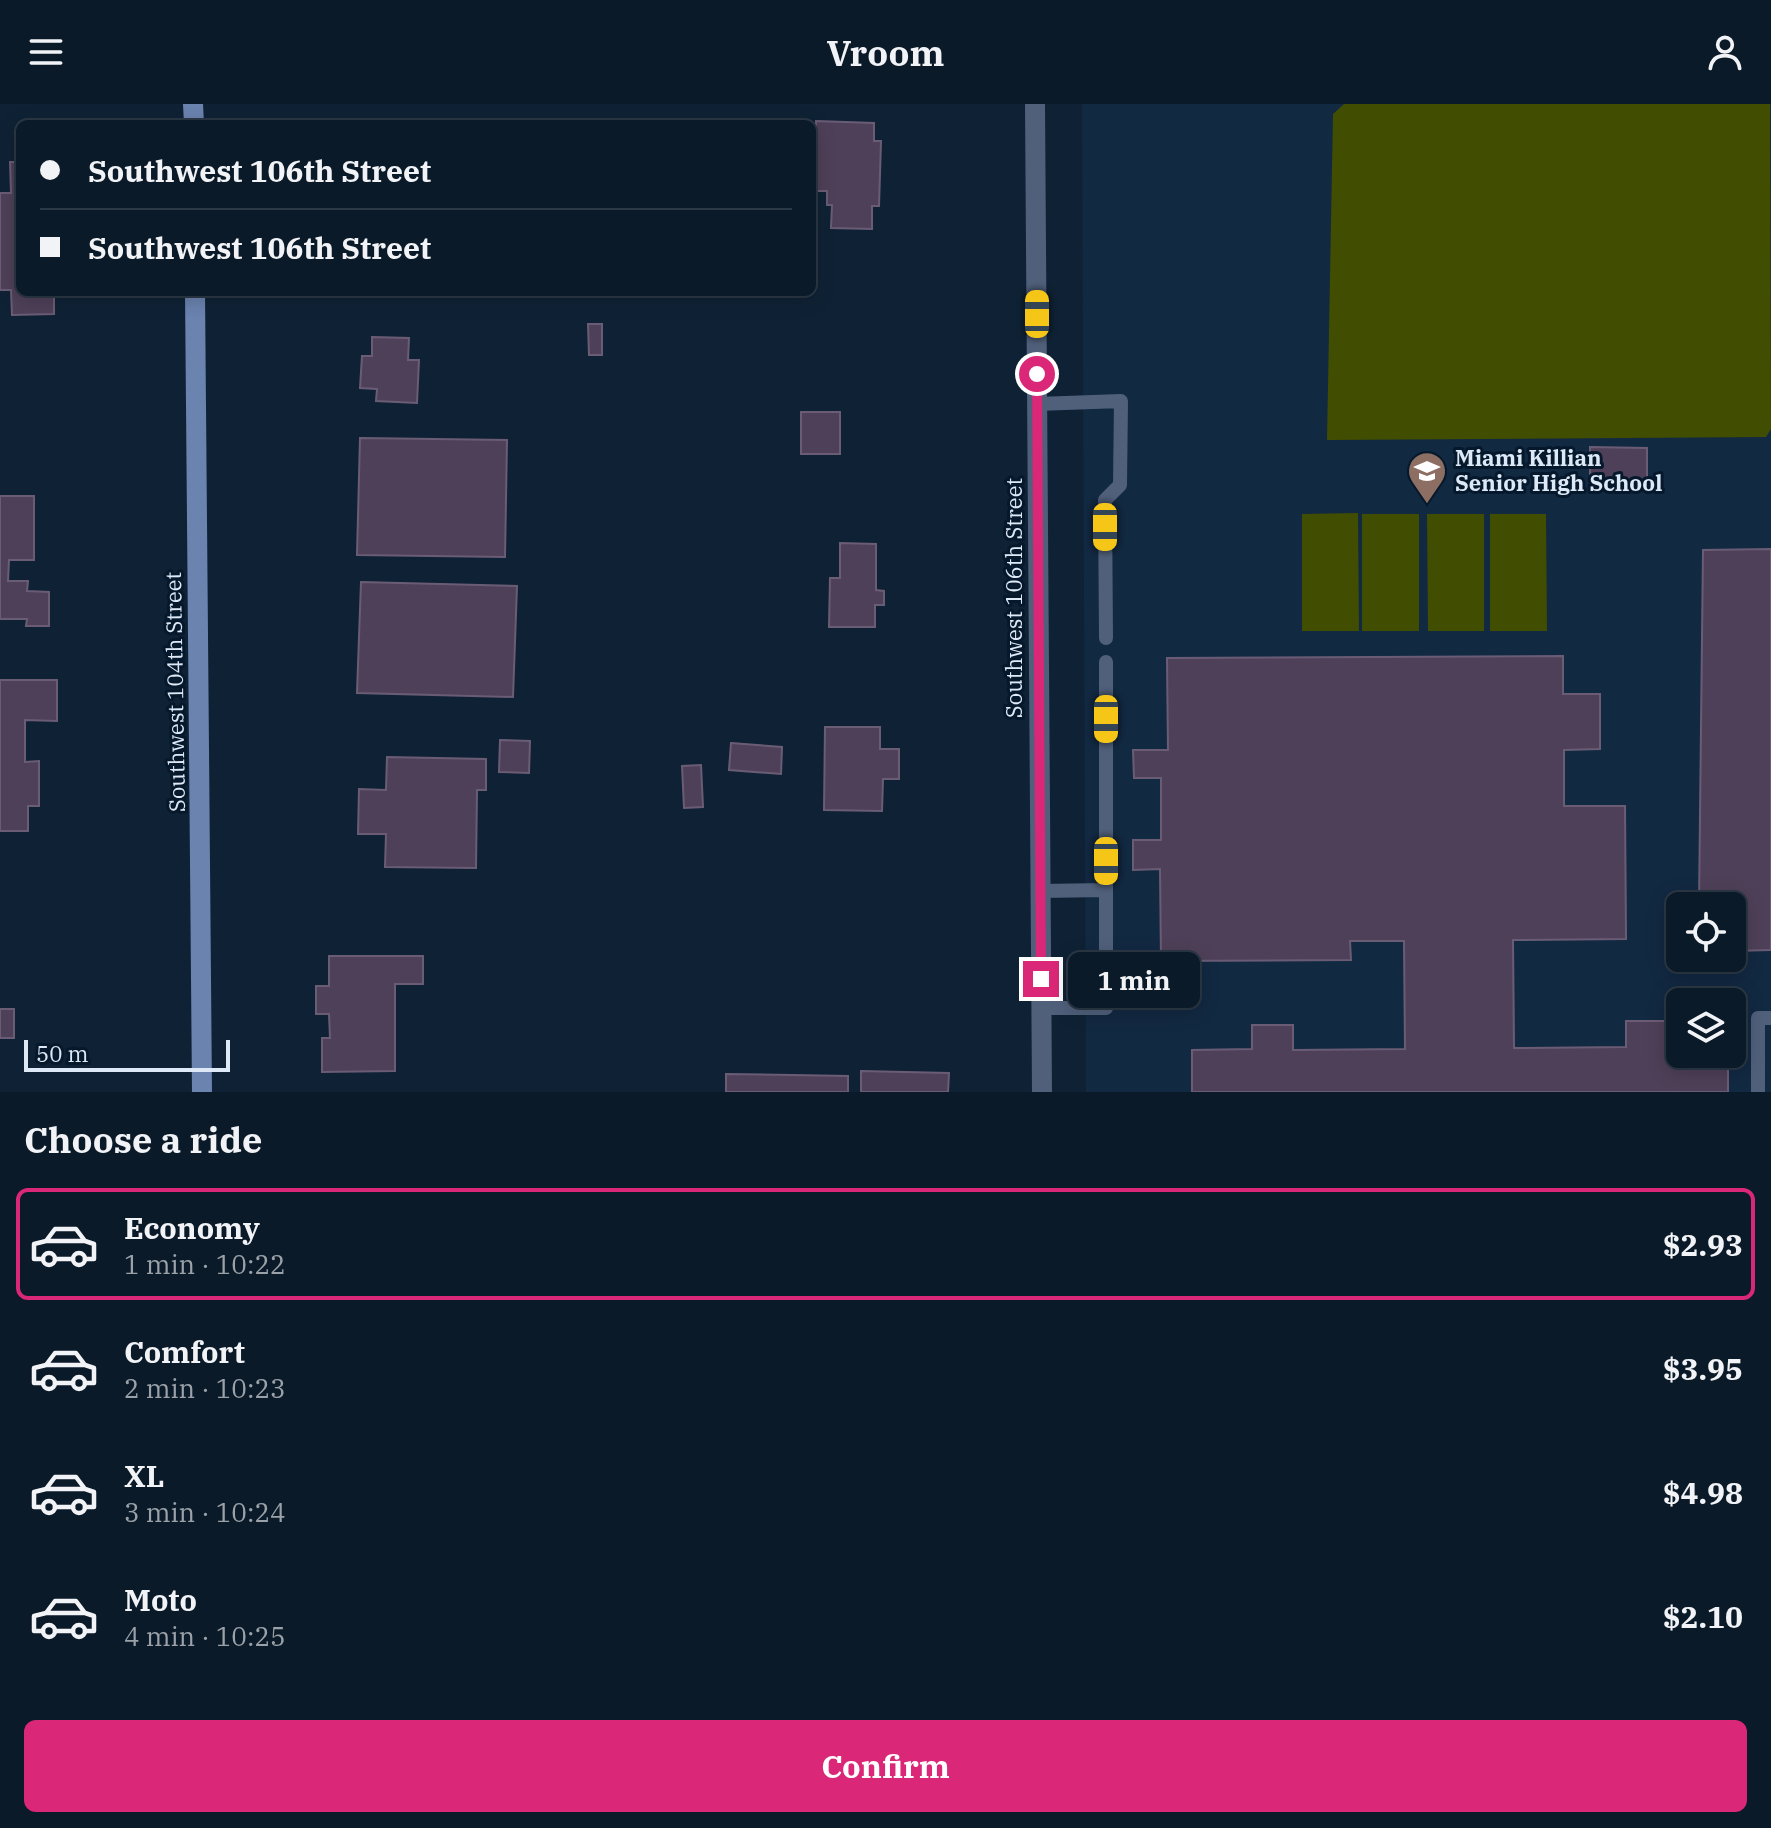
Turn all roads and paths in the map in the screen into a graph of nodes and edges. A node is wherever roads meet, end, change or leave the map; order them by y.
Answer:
1 (1035, 104) edge
2 (195, 296) edge
3 (1037, 404) junction
4 (1106, 638) dead end
5 (1106, 662) dead end
6 (1106, 890) junction
7 (1040, 891) junction
8 (1041, 1008) junction
9 (1771, 1018) edge
10 (202, 1092) edge
11 (1042, 1092) edge
12 (1758, 1092) edge

1 - 3 street, Southwest 106th Street
2 - 10 street, Southwest 104th Street
3 - 4 lane
3 - 7 street, Southwest 106th Street
5 - 6 lane
6 - 7 lane
6 - 8 lane
7 - 8 street, Southwest 106th Street
8 - 11 street, Southwest 106th Street
9 - 12 lane

